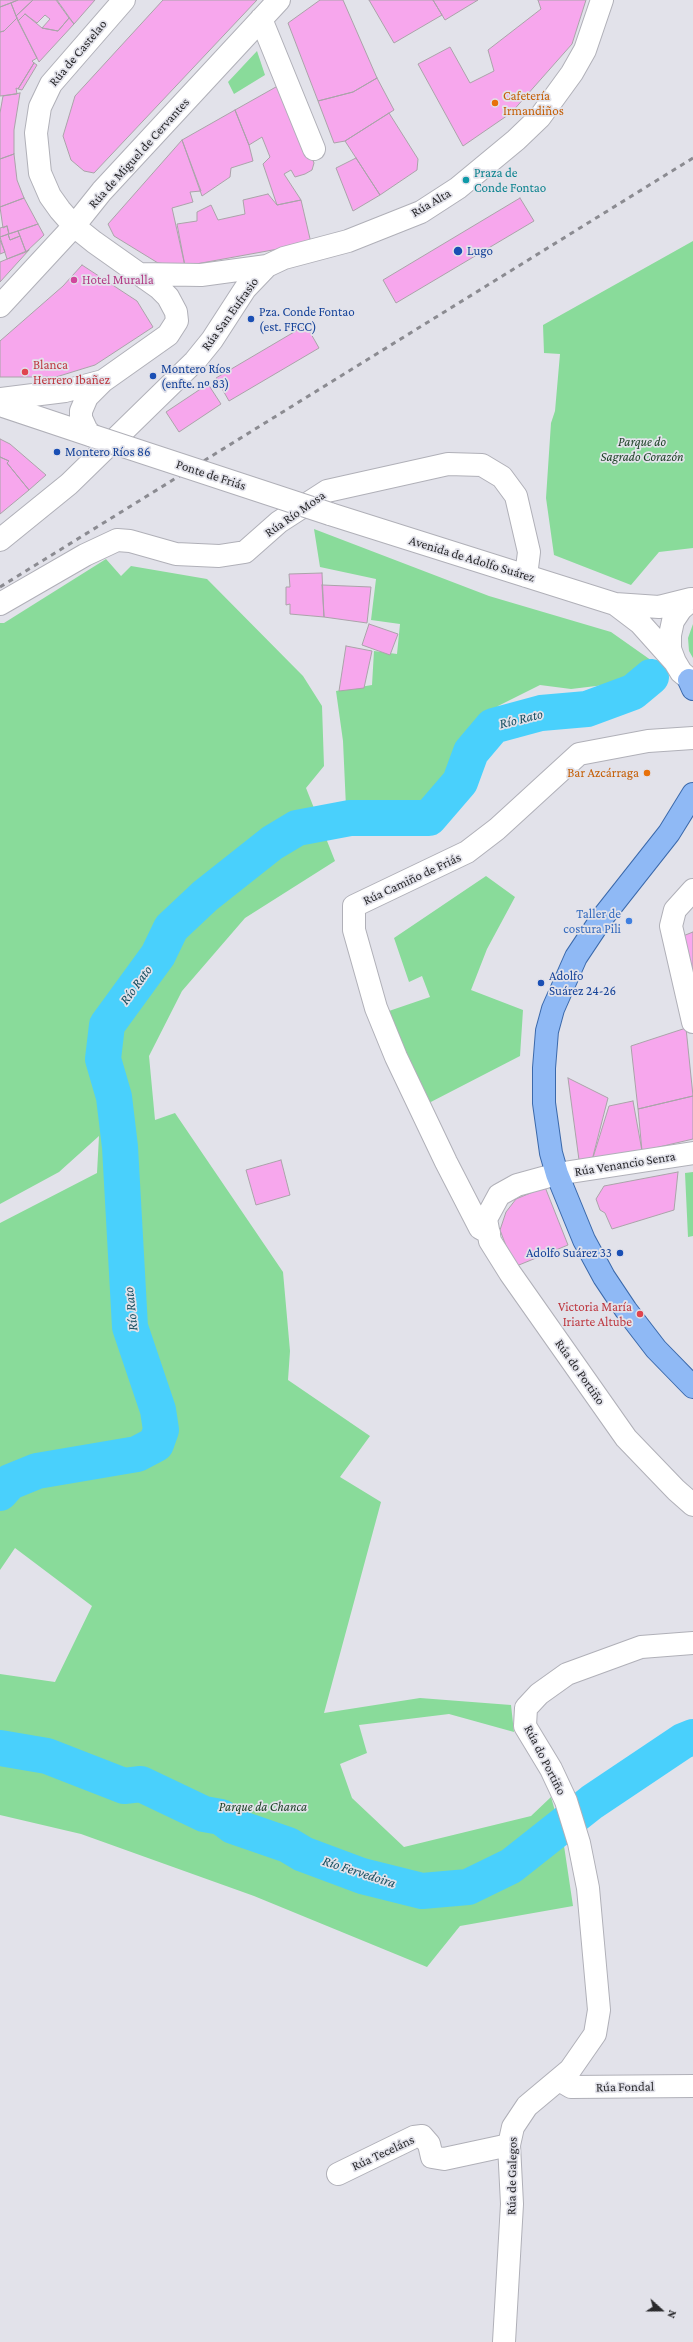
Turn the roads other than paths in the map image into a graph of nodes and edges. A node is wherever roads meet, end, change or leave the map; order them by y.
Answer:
1 (124, 0) edge
2 (279, 0) edge
3 (602, 0) edge
4 (261, 19) junction
5 (314, 149) dead end
6 (74, 226) junction
7 (267, 266) junction
8 (140, 274) junction
9 (0, 306) edge
10 (103, 381) junction
11 (0, 399) edge
12 (0, 405) edge
13 (92, 436) junction
14 (330, 514) joint
15 (0, 540) edge
16 (526, 576) junction
17 (692, 599) edge
18 (0, 604) edge
19 (615, 604) junction
20 (675, 662) junction
21 (692, 684) edge
22 (693, 738) edge
23 (693, 794) edge
24 (693, 890) edge
25 (693, 1022) edge
26 (693, 1153) edge
27 (557, 1174) junction
28 (489, 1233) junction
29 (693, 1387) edge
30 (693, 1505) edge
31 (693, 1642) edge
32 (596, 1969) joint
33 (559, 2080) junction
34 (693, 2086) edge
35 (509, 2145) junction
36 (338, 2174) dead end
37 (504, 2342) edge

1 - 6 street, Rúa de Castelao
2 - 4 street, Rúa de Miguel de Cervantes
3 - 7 street, Rúa Alta
4 - 5 street
4 - 6 street, Rúa de Miguel de Cervantes
6 - 8 street, Rúa de Castelao
6 - 9 street, Rúa de Miguel de Cervantes
7 - 8 street
7 - 15 street, Rúa San Eufrasio
8 - 10 street, Rúa de Castelao
10 - 11 street
10 - 13 street
12 - 13 street, Ponte de Friás
13 - 14 street, Ponte de Friás, bridge
14 - 16 street, Avenida de Adolfo Suárez
16 - 18 street, Rúa Río Mosa
16 - 19 street, Avenida de Adolfo Suárez
17 - 19 street, Avenida de Adolfo Suárez
17 - 20 street
19 - 20 street, Avenida de Adolfo Suárez
20 - 21 street, Avenida de Adolfo Suárez
22 - 28 street, Rúa Camiño de Friás
23 - 27 main road
24 - 25 street
26 - 27 street, Rúa Venancio Senra
27 - 28 street, Rúa do Portiño
27 - 29 main road
28 - 30 street, Rúa do Portiño
31 - 32 street, Rúa do Portiño
32 - 33 street, Rúa de Galegos
33 - 34 street, Rúa Fondal
33 - 35 street, Rúa de Galegos
35 - 36 street, Rúa Teceláns
35 - 37 street, Rúa de Galegos

